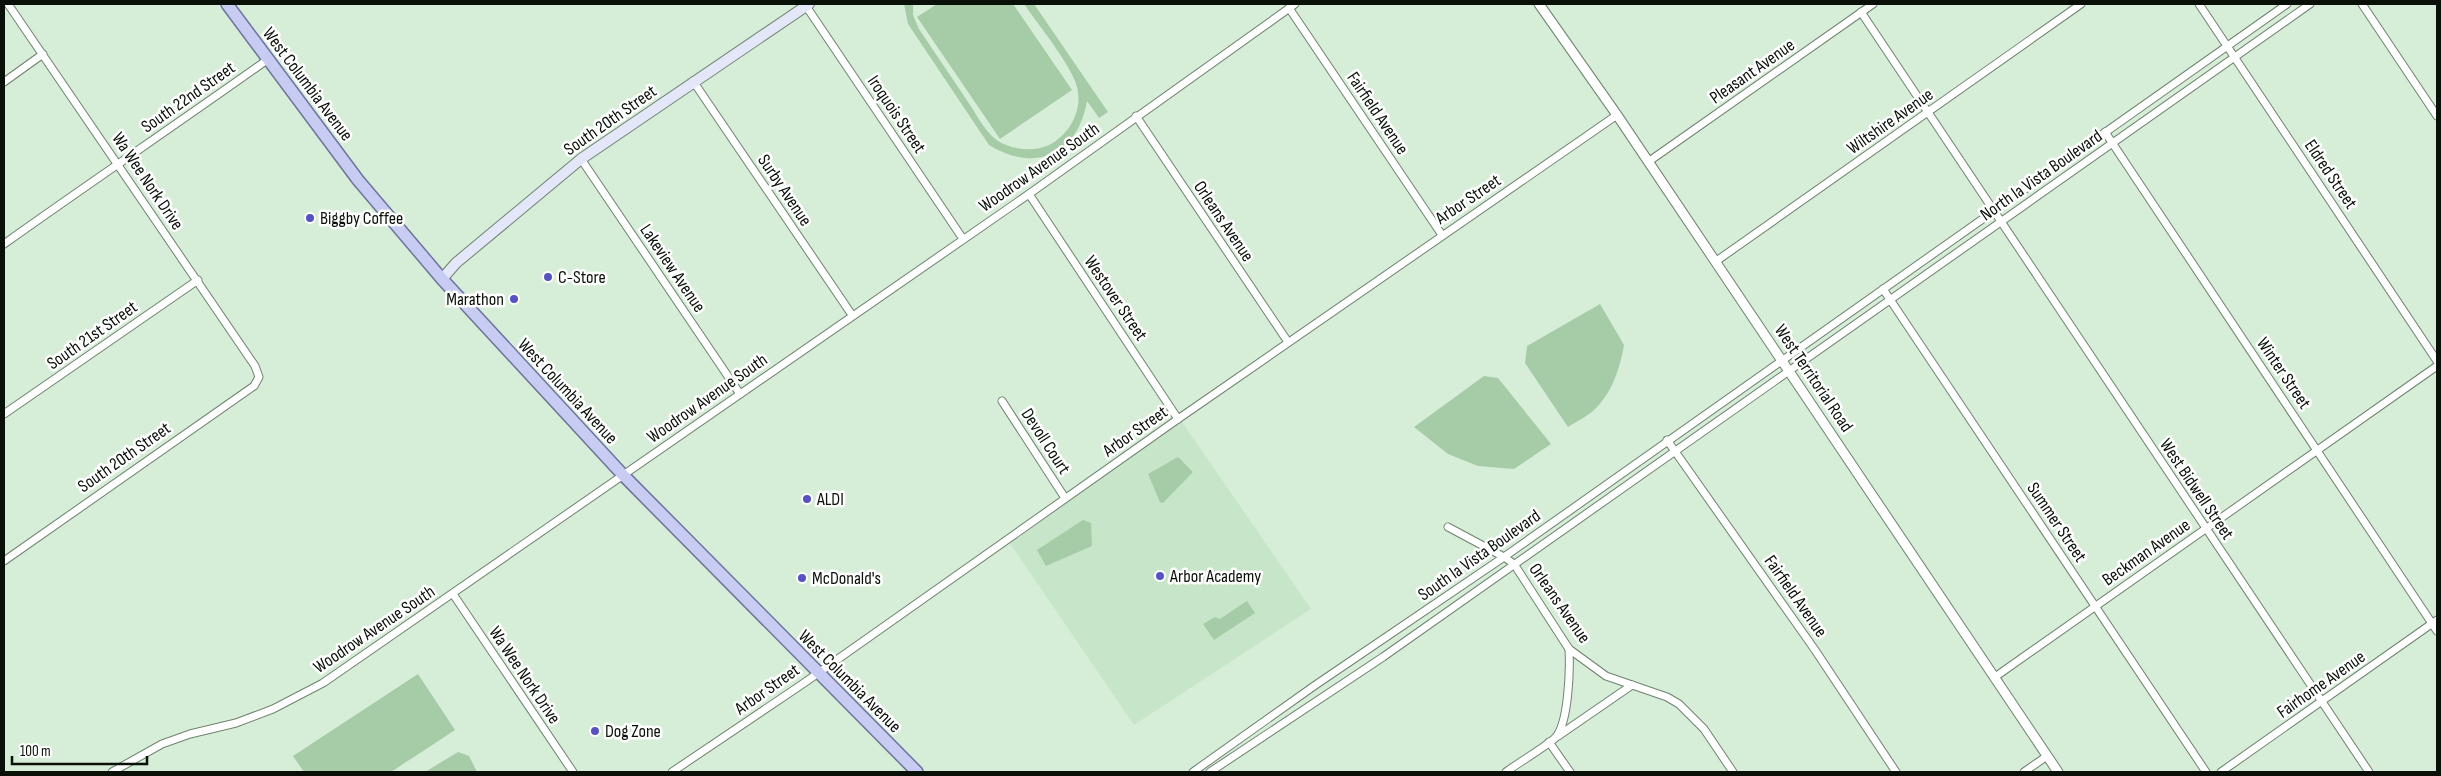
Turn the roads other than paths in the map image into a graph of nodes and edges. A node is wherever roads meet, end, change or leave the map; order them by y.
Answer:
1 (8, 4) edge
2 (227, 4) edge
3 (1539, 4) edge
4 (1873, 4) edge
5 (2081, 4) edge
6 (2199, 4) edge
7 (2287, 4) edge
8 (2310, 4) edge
9 (2362, 4) edge
10 (808, 5) edge
11 (1292, 6) edge
12 (1861, 12) junction
13 (2227, 45) junction
14 (43, 54) junction
15 (2235, 57) junction
16 (267, 60) junction
17 (693, 81) junction
18 (4, 82) edge
19 (1928, 112) junction
20 (1616, 115) junction
21 (1136, 116) junction
22 (2437, 116) edge
23 (2105, 132) junction
24 (2112, 143) junction
25 (582, 159) junction
26 (118, 162) junction
27 (1648, 162) junction
28 (1029, 194) junction
29 (1994, 211) junction
30 (2001, 222) junction
31 (1442, 235) junction
32 (962, 239) junction
33 (4, 244) edge
34 (1715, 262) junction
35 (442, 279) junction
36 (198, 280) junction
37 (1883, 290) junction
38 (1890, 300) junction
39 (852, 315) junction
40 (1288, 342) junction
41 (1782, 360) junction
42 (2437, 361) edge
43 (2437, 366) edge
44 (1789, 371) junction
45 (259, 377) joint
46 (740, 394) junction
47 (1002, 401) dead end
48 (4, 414) edge
49 (1178, 419) junction
50 (1667, 440) junction
51 (1676, 450) junction
52 (2318, 451) junction
53 (623, 475) junction
54 (1065, 498) junction
55 (1448, 527) dead end
56 (2206, 528) junction
57 (1504, 556) junction
58 (4, 561) edge
59 (1514, 564) junction
60 (453, 594) junction
61 (2096, 607) junction
62 (2435, 622) edge
63 (2437, 631) edge
64 (1569, 649) junction
65 (817, 673) junction
66 (1995, 677) junction
67 (1632, 685) junction
68 (2321, 702) junction
69 (1552, 740) junction
70 (2047, 756) junction
71 (112, 772) edge
72 (573, 772) edge
73 (672, 772) edge
74 (917, 772) edge
75 (1192, 772) edge
76 (1210, 772) edge
77 (1506, 772) edge
78 (1570, 772) edge
79 (1733, 772) edge
80 (1896, 772) edge
81 (2024, 772) edge
82 (2058, 772) edge
83 (2206, 772) edge
84 (2221, 772) edge
85 (2368, 772) edge

1 - 14 street, Wa Wee Nork Drive
2 - 16 main road, West Columbia Avenue
3 - 20 street, West Territorial Road
4 - 12 street, Pleasant Avenue
5 - 19 street, Wiltshire Avenue
6 - 13 street, Eldred Street
7 - 13 street, North la Vista Boulevard
8 - 15 street, North la Vista Boulevard
9 - 22 street
10 - 17 main road, South 20th Street
10 - 32 street, Iroquois Street
11 - 21 street, Woodrow Avenue South
11 - 31 street, Fairfield Avenue
12 - 19 street
12 - 27 street, Pleasant Avenue
13 - 15 street, Eldred Street
13 - 23 street, North la Vista Boulevard
14 - 18 street
14 - 26 street, Wa Wee Nork Drive
15 - 24 street, North la Vista Boulevard
15 - 42 street, Eldred Street
16 - 26 street, South 22nd Street
16 - 35 main road, West Columbia Avenue
17 - 25 main road, South 20th Street
17 - 39 street, Surby Avenue
19 - 29 street
19 - 34 street, Wiltshire Avenue
20 - 27 street, West Territorial Road
20 - 31 street, Arbor Street
21 - 28 street, Woodrow Avenue South
21 - 40 street, Orleans Avenue
23 - 24 street, Winter Street
23 - 29 street, North la Vista Boulevard
24 - 30 street, North la Vista Boulevard
24 - 52 street, Winter Street
25 - 35 main road, South 20th Street
25 - 46 street, Lakeview Avenue
26 - 33 street, South 22nd Street
26 - 36 street, Wa Wee Nork Drive
27 - 34 street, West Territorial Road
28 - 32 street, Woodrow Avenue South
28 - 49 street, Westover Street
29 - 30 street, West Bidwell Street
29 - 37 street, North la Vista Boulevard
30 - 38 street, North la Vista Boulevard
30 - 56 street, West Bidwell Street
31 - 40 street, Arbor Street
32 - 39 street, Woodrow Avenue South
34 - 41 street, West Territorial Road
35 - 53 main road, West Columbia Avenue
36 - 45 street, Wa Wee Nork Drive
36 - 48 street, South 21st Street
37 - 38 street, Summer Street
37 - 41 street, North la Vista Boulevard
38 - 44 street, North la Vista Boulevard
38 - 61 street, Summer Street
39 - 46 street, Woodrow Avenue South
40 - 49 street, Arbor Street
41 - 44 street, West Territorial Road
41 - 50 street, South la Vista Boulevard
43 - 52 street, Beckman Avenue
44 - 51 street, South la Vista Boulevard
44 - 66 street, West Territorial Road
45 - 58 street, South 20th Street
46 - 53 street, Woodrow Avenue South
47 - 54 street, Devoll Court
49 - 54 street, Arbor Street
50 - 51 street, Fairfield Avenue
50 - 57 street, South la Vista Boulevard
51 - 59 street, South la Vista Boulevard
51 - 80 street, Fairfield Avenue
52 - 56 street, Beckman Avenue
52 - 62 street, Winter Street
53 - 60 street, Woodrow Avenue South
53 - 65 main road, West Columbia Avenue
54 - 65 street, Arbor Street
55 - 57 street, Orleans Avenue
56 - 61 street, Beckman Avenue
56 - 68 street, West Bidwell Street
57 - 59 street, Orleans Avenue
57 - 75 street, South la Vista Boulevard
59 - 64 street, Orleans Avenue
59 - 76 street, South la Vista Boulevard
60 - 71 street, Woodrow Avenue South
60 - 72 street, Wa Wee Nork Drive
61 - 66 street, Beckman Avenue
61 - 83 street, Summer Street
62 - 63 street, Winter Street
62 - 68 street, Fairhome Avenue
64 - 67 street, Orleans Avenue
64 - 69 street
65 - 73 street, Arbor Street
65 - 74 main road, West Columbia Avenue
66 - 70 street, West Territorial Road
67 - 69 street
67 - 79 street, Orleans Avenue
68 - 84 street, Fairhome Avenue
68 - 85 street, West Bidwell Street
69 - 77 street
69 - 78 street
70 - 81 street
70 - 82 street, West Territorial Road

